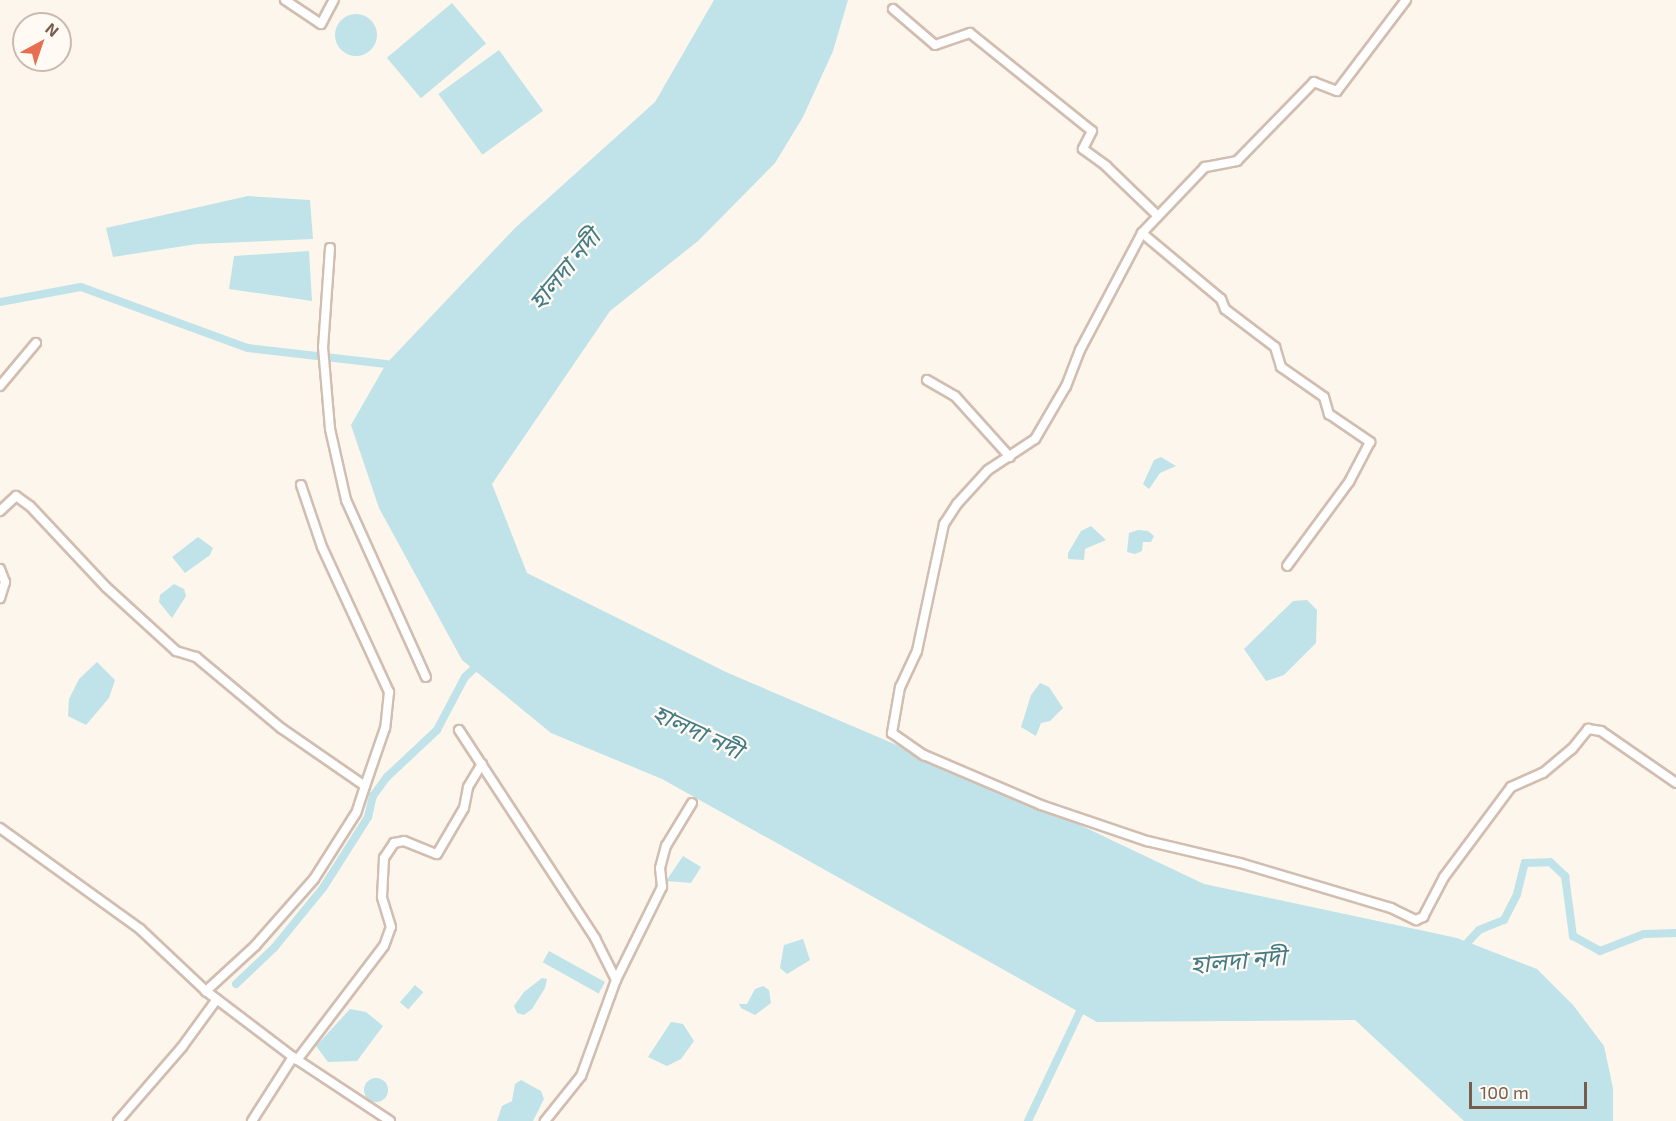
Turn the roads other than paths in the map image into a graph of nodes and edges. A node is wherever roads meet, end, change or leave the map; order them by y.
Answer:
1 (285, 0) edge
2 (334, 0) edge
3 (1406, 0) edge
4 (893, 9) dead end
5 (1158, 216) junction
6 (1142, 233) junction
7 (330, 248) dead end
8 (36, 343) dead end
9 (927, 380) dead end
10 (0, 386) edge
11 (1010, 458) junction
12 (301, 485) dead end
13 (0, 511) edge
14 (1287, 566) dead end
15 (0, 569) edge
16 (0, 598) edge
17 (426, 676) dead end
18 (459, 730) dead end
19 (482, 764) junction
20 (1676, 783) edge
21 (364, 786) junction
22 (692, 803) dead end
23 (0, 828) edge
24 (616, 980) junction
25 (206, 991) junction
26 (217, 999) junction
27 (295, 1058) junction
28 (118, 1121) edge
29 (252, 1121) edge
30 (390, 1121) edge
31 (545, 1121) edge

1 - 2 street
3 - 5 street
4 - 5 street
5 - 6 street
6 - 11 street
6 - 14 street
7 - 17 street
8 - 10 street
9 - 11 street
11 - 20 street
12 - 21 street
13 - 21 street
15 - 16 street
18 - 19 street
19 - 24 street
19 - 27 street
21 - 25 street
22 - 24 street
23 - 25 street
24 - 31 street
25 - 26 street
26 - 27 street
26 - 28 street
27 - 29 street
27 - 30 street

